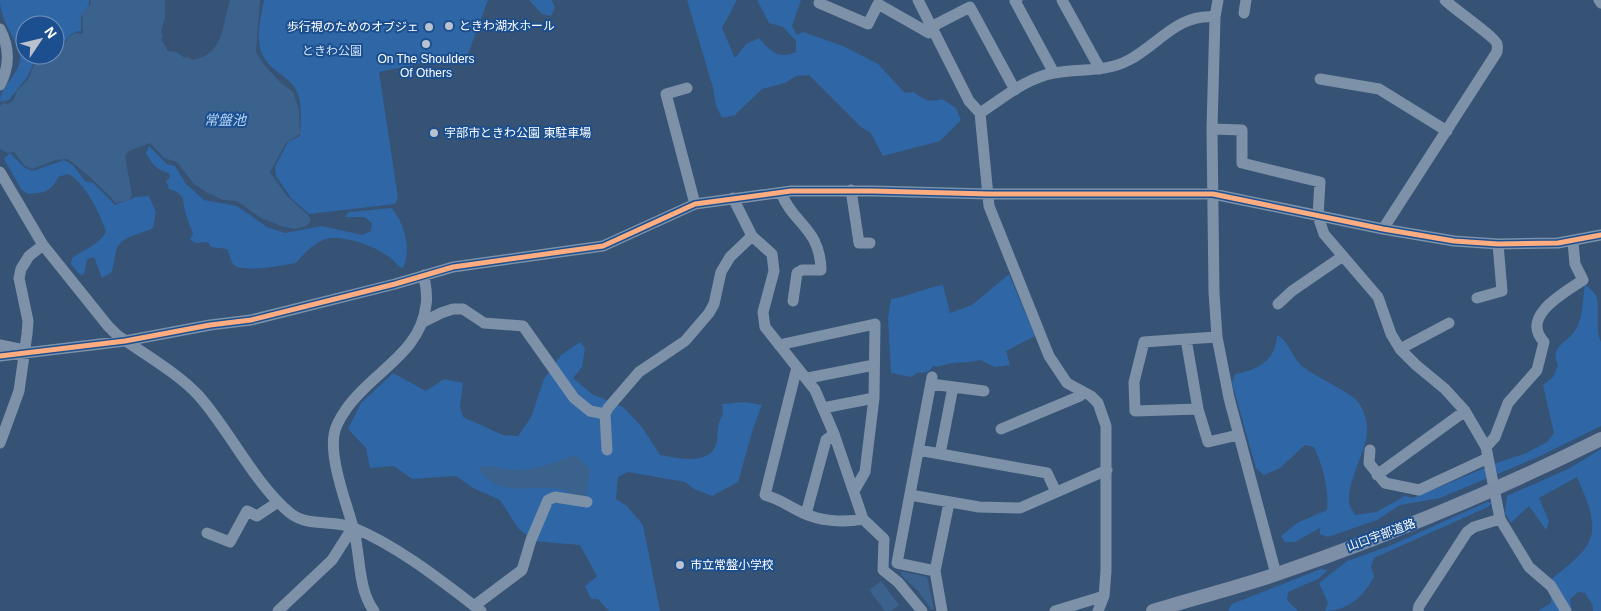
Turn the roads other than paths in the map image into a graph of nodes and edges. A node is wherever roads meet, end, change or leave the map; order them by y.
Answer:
1 (918, 0) edge
2 (1017, 0) edge
3 (1062, 0) edge
4 (1218, 0) edge
5 (1246, 0) edge
6 (1445, 0) edge
7 (819, 3) dead end
8 (1244, 13) dead end
9 (1215, 17) junction
10 (0, 29) edge
11 (932, 29) junction
12 (1100, 69) junction
13 (1054, 73) junction
14 (1320, 79) dead end
15 (0, 85) edge
16 (687, 88) dead end
17 (1015, 90) junction
18 (980, 114) junction
19 (1212, 129) junction
20 (1447, 131) junction
21 (1, 174) edge
22 (852, 190) junction
23 (781, 192) junction
24 (989, 194) junction
25 (1213, 194) junction
26 (733, 198) junction
27 (695, 204) junction
28 (1318, 216) junction
29 (1383, 229) junction
30 (1601, 235) edge
31 (752, 236) junction
32 (1572, 242) junction
33 (870, 243) dead end
34 (1498, 244) junction
35 (43, 246) junction
36 (1343, 256) junction
37 (424, 274) junction
38 (1477, 298) dead end
39 (793, 301) dead end
40 (1278, 304) dead end
41 (423, 322) junction
42 (1449, 323) dead end
43 (1217, 337) junction
44 (1186, 339) junction
45 (125, 341) junction
46 (0, 345) edge
47 (779, 345) junction
48 (1400, 349) junction
49 (24, 352) junction
50 (0, 356) edge
51 (874, 365) junction
52 (797, 367) junction
53 (808, 378) junction
54 (953, 387) junction
55 (984, 391) dead end
56 (1083, 392) junction
57 (874, 398) junction
58 (823, 408) junction
59 (1198, 409) junction
60 (1465, 411) junction
61 (604, 414) junction
62 (1001, 429) dead end
63 (834, 434) junction
64 (1238, 435) junction
65 (1601, 439) edge
66 (0, 443) edge
67 (607, 450) dead end
68 (918, 450) junction
69 (1370, 450) dead end
70 (940, 454) junction
71 (1488, 455) junction
72 (1107, 470) junction
73 (1377, 474) junction
74 (854, 491) junction
75 (1056, 492) junction
76 (910, 495) junction
77 (278, 502) junction
78 (587, 502) dead end
79 (949, 503) junction
80 (806, 514) junction
81 (863, 519) junction
82 (1500, 519) junction
83 (353, 527) junction
84 (206, 533) dead end
85 (936, 571) junction
86 (1276, 574) junction
87 (1101, 604) edge
88 (477, 608) edge
89 (278, 611) edge
90 (374, 611) edge
91 (922, 611) edge
92 (942, 611) edge
93 (1055, 611) edge
94 (1154, 611) edge
95 (1418, 611) edge
96 (1566, 611) edge

1 - 11 street
2 - 13 street
3 - 12 street
4 - 9 street
5 - 8 street
6 - 20 street
7 - 11 street
9 - 12 street
9 - 19 street
10 - 15 street
11 - 17 street
11 - 18 street
12 - 13 street
13 - 17 street
14 - 20 street
16 - 27 street
17 - 18 street
18 - 24 street
19 - 25 street
19 - 28 street
20 - 29 street
21 - 35 street
22 - 23 street
22 - 24 street
22 - 33 street
23 - 26 street
23 - 39 street
24 - 25 street
24 - 56 street
25 - 28 street
25 - 43 street
26 - 27 street
26 - 31 street
27 - 37 street
28 - 29 street
28 - 36 street
29 - 34 street
30 - 32 street
31 - 47 street
31 - 61 street
32 - 34 street
32 - 71 street
34 - 38 street
35 - 45 street
35 - 49 street
36 - 40 street
36 - 48 street
37 - 41 street
37 - 45 street
41 - 61 street
41 - 83 street
42 - 48 street
43 - 44 street
43 - 64 street
44 - 59 street
44 - 59 street
45 - 49 street
45 - 77 street
46 - 49 street
47 - 51 street
47 - 52 street
48 - 60 street
49 - 50 street
49 - 66 street
51 - 53 street
51 - 57 street
52 - 53 street
52 - 80 street
53 - 58 street
54 - 55 street
54 - 68 street
54 - 70 street
56 - 62 street
56 - 72 street
57 - 58 street
57 - 74 street
58 - 63 street
59 - 64 street
60 - 71 street
60 - 73 street
61 - 67 street
63 - 74 street
63 - 80 street
64 - 86 street
65 - 86 main road, 山口宇部道路
68 - 70 street
68 - 76 street
69 - 73 street
70 - 75 street
71 - 73 street
71 - 82 street
72 - 75 street
72 - 87 street
74 - 81 street
75 - 79 street
76 - 79 street
76 - 85 street
77 - 83 street
77 - 84 street
78 - 88 street
79 - 85 street
80 - 81 street
81 - 91 street
82 - 95 street
82 - 96 street
83 - 88 street
83 - 89 street
83 - 90 street
85 - 92 street
86 - 94 main road, 山口宇部道路
87 - 93 street

